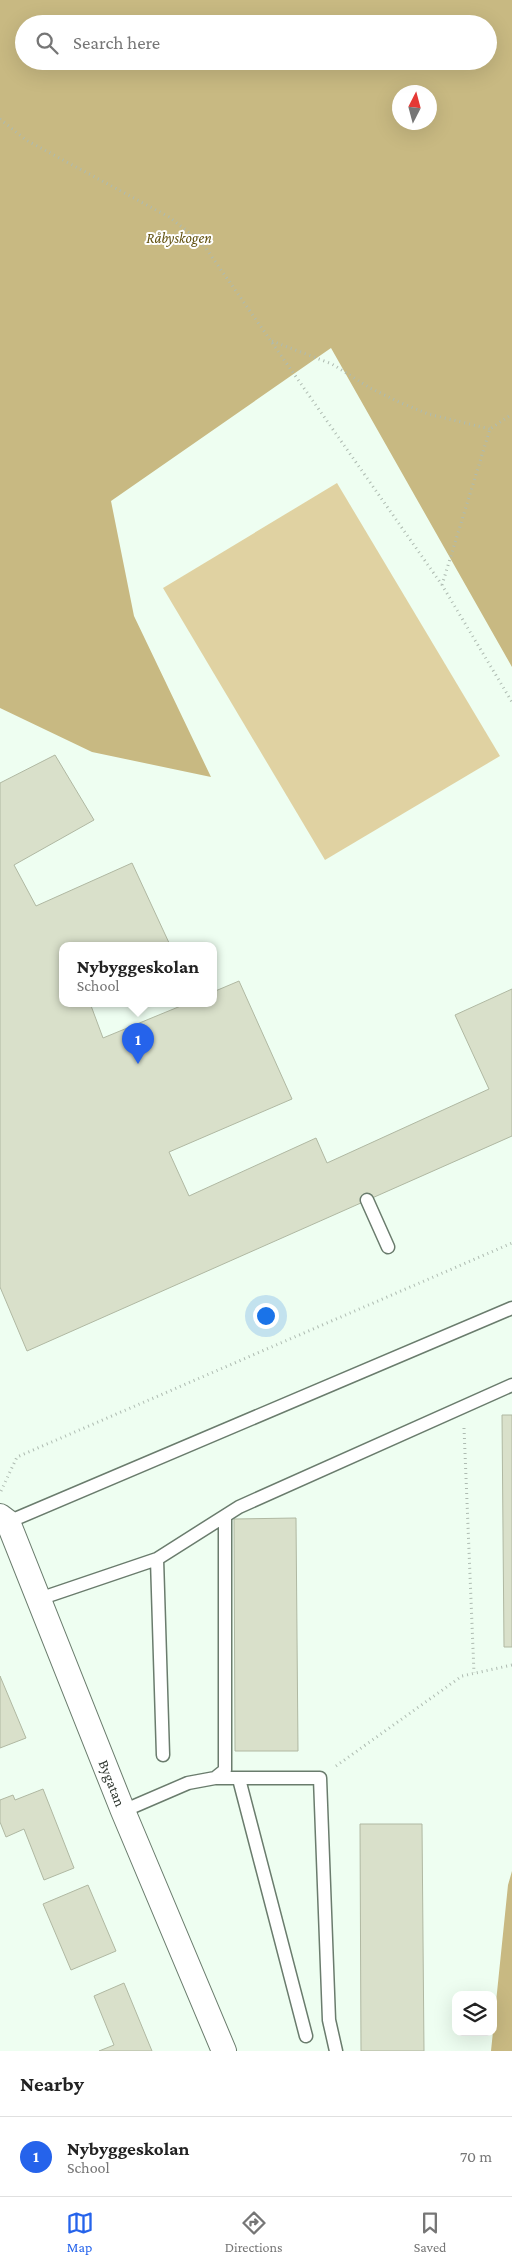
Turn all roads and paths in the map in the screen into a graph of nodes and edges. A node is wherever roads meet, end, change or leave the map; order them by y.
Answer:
1 (0, 119) edge
2 (271, 341) junction
3 (512, 414) edge
4 (490, 429) junction
5 (442, 585) junction
6 (512, 702) edge
7 (367, 1200) dead end
8 (512, 1243) edge
9 (388, 1246) dead end
10 (512, 1308) edge
11 (512, 1385) edge
12 (463, 1407) junction
13 (0, 1492) edge
14 (225, 1516) junction
15 (4, 1519) edge
16 (157, 1559) junction
17 (39, 1599) junction
18 (512, 1665) edge
19 (474, 1673) junction
20 (163, 1754) dead end
21 (215, 1778) junction
22 (320, 1778) junction
23 (239, 1779) junction
24 (123, 1811) junction
25 (306, 2036) dead end
26 (224, 2051) edge
27 (336, 2051) edge

1 - 2 path
2 - 4 path
2 - 5 path
3 - 4 path
4 - 5 path
5 - 6 path
7 - 9 lane
8 - 13 path
10 - 15 lane
11 - 12 lane
12 - 14 lane
12 - 19 path
14 - 16 lane
14 - 21 lane
15 - 17 street, Bygatan
16 - 17 lane
16 - 20 lane
17 - 24 street, Bygatan
18 - 19 path
19 - 22 path
21 - 23 lane
21 - 24 lane
22 - 23 lane
22 - 27 lane
23 - 25 lane
24 - 26 street, Bygatan

